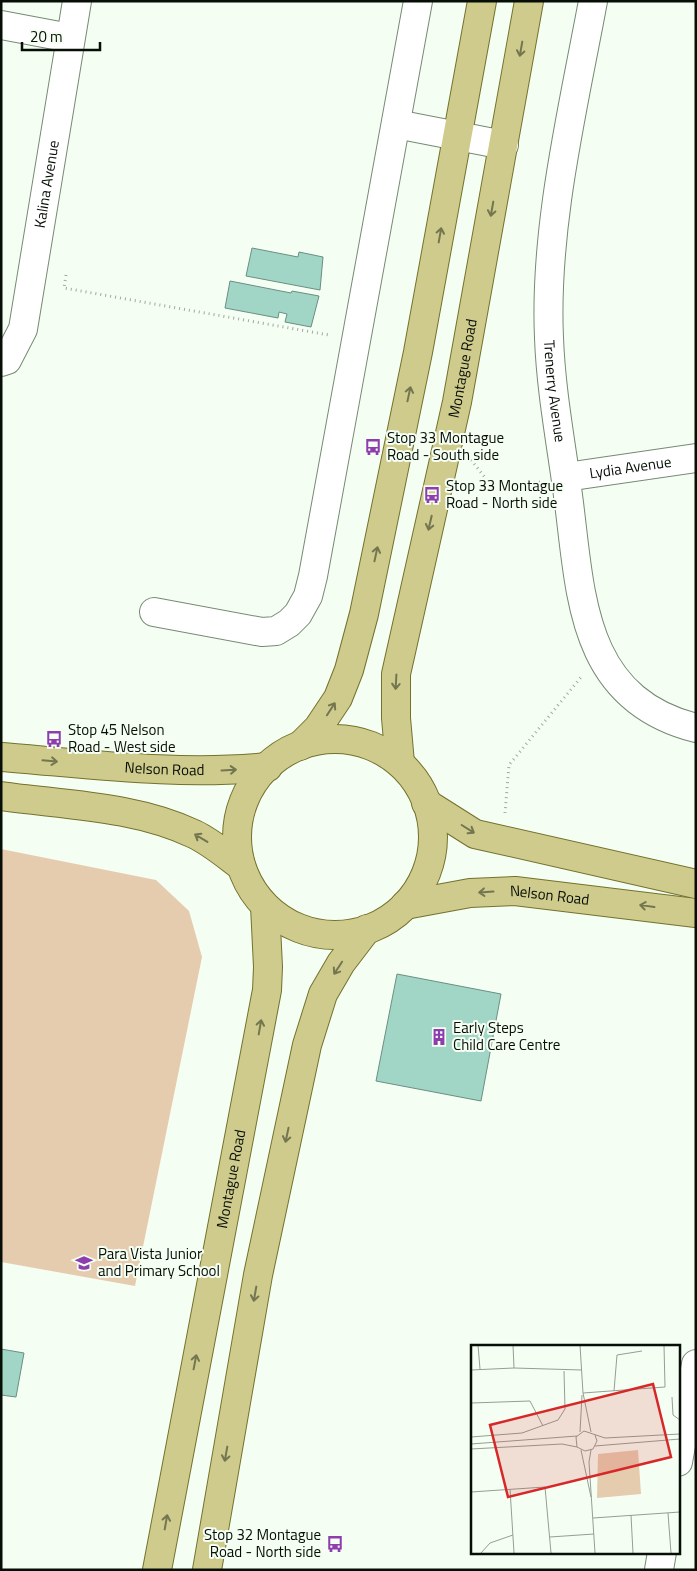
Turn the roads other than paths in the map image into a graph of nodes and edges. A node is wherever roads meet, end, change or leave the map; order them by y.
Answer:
1 (76, 1) edge
2 (418, 1) edge
3 (482, 1) edge
4 (529, 1) edge
5 (593, 1) edge
6 (1, 25) edge
7 (70, 38) junction
8 (396, 124) junction
9 (458, 136) junction
10 (504, 145) junction
11 (1, 362) edge
12 (696, 458) edge
13 (566, 477) junction
14 (154, 612) dead end
15 (696, 728) edge
16 (300, 746) junction
17 (1, 757) edge
18 (400, 763) junction
19 (268, 767) junction
20 (1, 796) edge
21 (426, 803) junction
22 (241, 866) junction
23 (696, 884) edge
24 (405, 905) junction
25 (265, 906) junction
26 (696, 913) edge
27 (367, 929) junction
28 (696, 1364) edge
29 (683, 1405) edge
30 (680, 1439) edge
31 (662, 1554) edge
32 (157, 1570) edge
33 (207, 1570) edge
34 (659, 1570) edge

1 - 7 street, Kalina Avenue
2 - 8 street
3 - 9 main road
4 -> 10 main road, Montague Road
5 - 13 street, Trenerry Avenue
6 - 7 street
7 - 11 street, Kalina Avenue
8 - 9 street
8 - 14 street
9 - 10 street
16 -> 9 main road
10 -> 18 main road, Montague Road
12 - 13 street, Lydia Avenue
13 - 15 street, Trenerry Avenue
16 - 18 main road
16 - 19 main road
17 -> 19 main road, Nelson Road
18 - 21 main road
19 - 22 main road
22 -> 20 main road
21 -> 23 main road
21 - 24 main road
22 - 25 main road
26 -> 24 main road, Nelson Road
24 - 27 main road
25 - 27 main road
32 -> 25 main road, Montague Road
27 -> 33 main road
28 - 29 street
29 - 30 street
31 - 34 street

